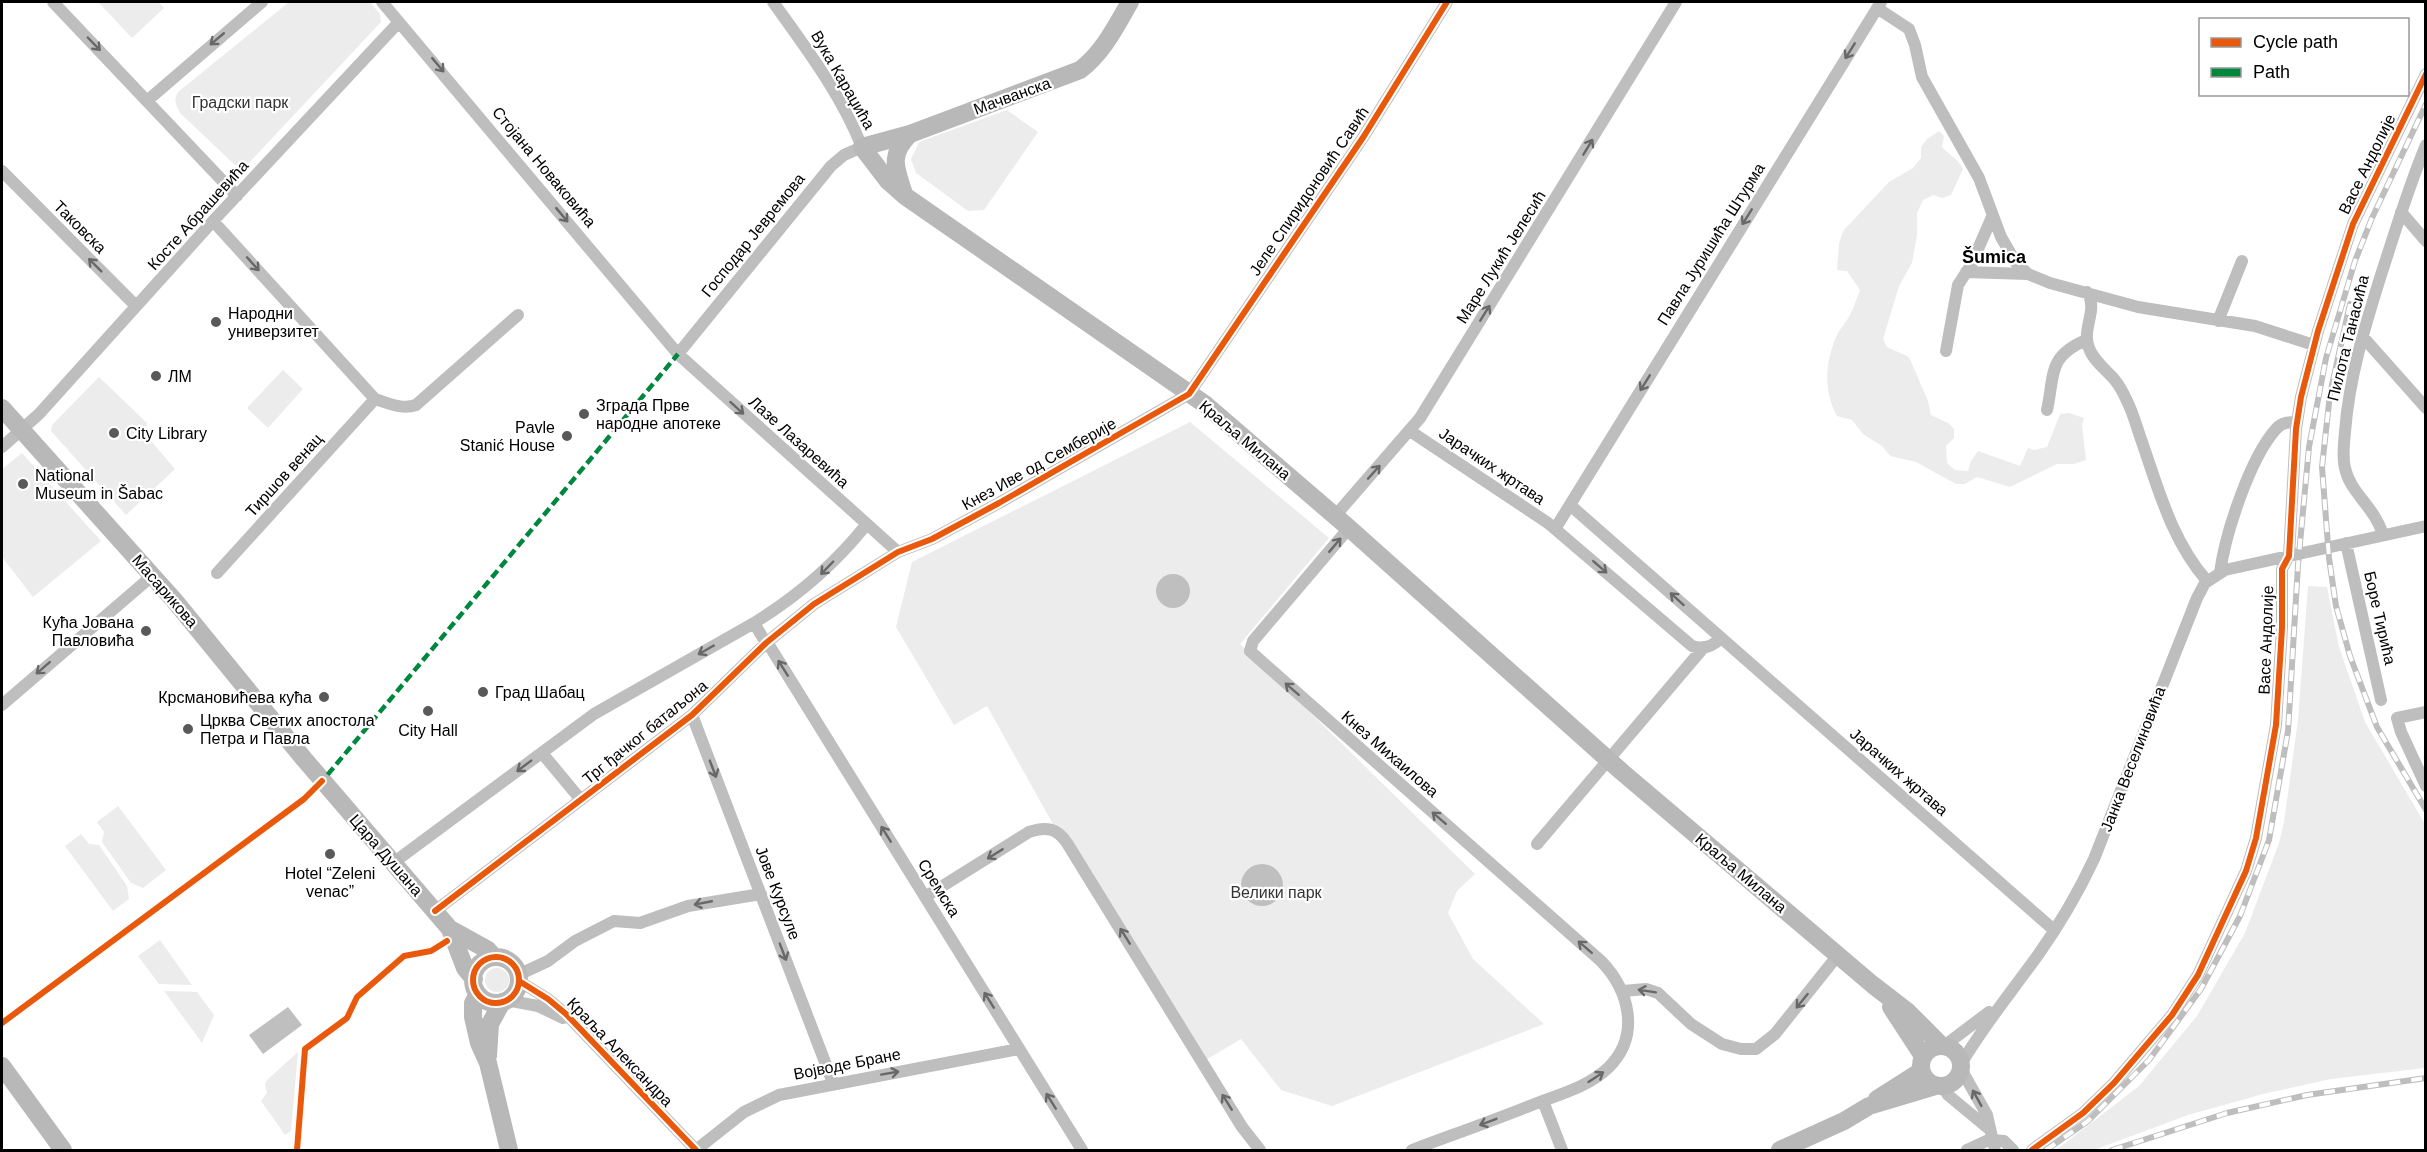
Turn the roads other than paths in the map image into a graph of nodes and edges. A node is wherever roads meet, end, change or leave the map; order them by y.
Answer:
1 (54, 2) edge
2 (262, 2) edge
3 (382, 2) edge
4 (774, 2) edge
5 (1130, 2) edge
6 (1447, 2) edge
7 (1676, 2) edge
8 (1879, 5) edge
9 (399, 22) junction
10 (2426, 74) edge
11 (147, 100) junction
12 (910, 134) junction
13 (2426, 145) edge
14 (862, 147) junction
15 (2, 171) edge
16 (237, 196) junction
17 (905, 196) junction
18 (2401, 212) junction
19 (1992, 217) junction
20 (213, 221) junction
21 (2426, 241) edge
22 (2242, 261) dead end
23 (1966, 272) junction
24 (2028, 274) junction
25 (2086, 292) junction
26 (136, 306) junction
27 (518, 315) dead end
28 (2218, 321) junction
29 (2363, 337) junction
30 (2086, 340) junction
31 (2314, 345) junction
32 (1946, 351) dead end
33 (678, 354) junction
34 (1189, 394) junction
35 (375, 399) junction
36 (2, 408) edge
37 (2426, 408) edge
38 (2047, 410) dead end
39 (2297, 422) junction
40 (23, 430) junction
41 (1410, 431) junction
42 (2, 447) edge
43 (1570, 505) junction
44 (1335, 516) junction
45 (866, 525) junction
46 (2426, 526) edge
47 (1349, 528) junction
48 (1555, 529) junction
49 (2383, 535) junction
50 (2346, 543) junction
51 (898, 552) junction
52 (2289, 556) junction
53 (217, 573) dead end
54 (2220, 573) junction
55 (152, 576) junction
56 (2207, 581) junction
57 (754, 623) junction
58 (1721, 638) junction
59 (767, 643) junction
60 (1704, 648) junction
61 (2382, 700) dead end
62 (2, 705) edge
63 (2426, 712) edge
64 (692, 715) junction
65 (542, 753) junction
66 (1609, 760) junction
67 (322, 781) joint
68 (2426, 786) edge
69 (581, 800) junction
70 (1538, 844) dead end
71 (393, 863) junction
72 (761, 894) junction
73 (925, 897) junction
74 (435, 911) junction
75 (450, 928) junction
76 (2054, 930) junction
77 (1838, 955) junction
78 (494, 957) junction
79 (519, 978) junction
80 (1874, 985) junction
81 (476, 987) junction
82 (1623, 991) junction
83 (504, 1001) junction
84 (2000, 1004) junction
85 (578, 1026) junction
86 (1942, 1046) junction
87 (1019, 1049) junction
88 (488, 1063) junction
89 (1922, 1063) junction
90 (2, 1066) edge
91 (1961, 1066) junction
92 (833, 1083) junction
93 (1940, 1086) junction
94 (1543, 1101) junction
95 (1869, 1106) junction
96 (1992, 1140) edge
97 (63, 1150) edge
98 (509, 1150) edge
99 (696, 1150) edge
100 (1082, 1150) edge
101 (1260, 1150) edge
102 (1412, 1150) edge
103 (1562, 1150) edge
104 (1780, 1150) edge
105 (1967, 1150) edge
106 (2013, 1150) edge
107 (2032, 1150) edge

1 -> 11 street
2 -> 11 street
3 - 9 street, Стојана Новаковића
4 - 14 street, Вука Караџића
5 - 12 main road, Мачванска
6 - 34 street, Јеле Спиридоновић Савић
41 -> 7 street, Маре Лукић Јелесић
8 - 19 street
8 -> 43 street, Павла Јуришића Штурма
9 - 16 street, Косте Абрашевића
9 -> 33 street, Стојана Новаковића
10 - 31 street, Васе Андолије
11 - 16 street
12 - 14 main road, Мачванска
12 - 17 main road
13 - 18 street, Пилота Танасића
14 - 17 main road, Краља Милана
14 - 33 street, Господар Јевремова
26 -> 15 street, Таковска
16 - 20 street, Косте Абрашевића
17 - 34 main road, Краља Милана
18 - 21 street
18 - 29 street, Пилота Танасића
19 - 23 street
19 - 24 street
20 - 26 street, Косте Абрашевића
20 -> 35 street
22 - 28 street
23 - 24 street
23 - 32 street
24 - 25 street
25 - 28 street
25 - 30 street
26 - 40 street, Косте Абрашевића
27 - 35 street
28 - 31 street
29 - 37 street
29 - 49 street, Пилота Танасића
30 - 38 street
30 - 56 street
31 - 39 street, Васе Андолије
33 -> 45 street, Лазе Лазаревића
34 - 44 main road, Краља Милана
34 - 51 street, Кнез Иве од Семберије
35 - 53 street, Тиршов венац
36 - 40 main road, Масарикова
39 - 52 street, Васе Андолије
39 - 54 street
40 - 42 street, Косте Абрашевића
40 - 55 main road, Масарикова
44 -> 41 street, Маре Лукић Јелесић
41 - 48 street, Јарачких жртава
43 - 48 street
58 -> 43 street, Јарачких жртава
44 - 47 main road, Краља Милана
45 - 51 street, Лазе Лазаревића
45 -> 57 street, Трг ђачког батаљона
46 - 49 street
47 - 66 main road, Краља Милана
82 -> 47 street, Кнез Михаилова
48 -> 60 street, Јарачких жртава
49 - 50 street
50 - 52 street
50 - 61 street, Боре Тирића
51 - 59 street, Трг ђачког батаљона
52 - 54 street
52 - 107 street, Васе Андолије
54 - 56 street
55 -> 62 street
55 - 67 main road, Масарикова
56 - 76 street, Јанка Веселиновића
57 - 59 street
57 -> 65 street, Трг ђачког батаљона
58 - 60 street
58 - 76 street, Јарачких жртава
59 - 64 street, Трг ђачког батаљона
73 -> 59 street, Сремска
60 - 66 street
63 - 68 street
64 - 69 street, Трг ђачког батаљона
64 -> 72 street, Јове Курсуле
65 - 69 street, Трг ђачког батаљона
65 -> 71 street, Трг ђачког батаљона
66 - 70 street
66 - 77 main road, Краља Милана
67 - 71 main road, Цара Душана
69 - 74 street, Трг ђачког батаљона
71 - 74 main road, Цара Душана
72 -> 79 street
72 -> 92 street, Јове Курсуле
87 -> 73 street, Сремска
101 -> 73 street
74 - 75 main road, Цара Душана
75 - 78 main road, Цара Душана
75 - 81 main road, Цара Душана
76 - 84 street, Јанка Веселиновића
77 - 80 main road, Краља Милана
77 -> 82 street
78 - 79 main road
78 - 81 main road
79 - 83 main road
79 - 85 street, Краља Александра
80 - 86 main road, Краља Милана
80 - 89 main road, Краља Милана
81 - 83 main road
81 - 88 main road
94 -> 82 street, Кнез Михаилова
83 - 85 street, Краља Александра
83 - 88 main road
84 - 86 street, Јанка Веселиновића
84 - 91 street, Јанка Веселиновића
85 - 99 street, Краља Александра
86 - 89 main road
86 - 91 main road
92 -> 87 street, Војводе Бране
100 -> 87 street, Сремска
88 - 98 main road
89 - 93 main road
89 - 95 main road
90 - 97 main road
91 - 93 main road
96 -> 91 street
92 - 99 street, Војводе Бране
93 - 95 main road
93 - 96 street
94 -> 102 street, Кнез Михаилова
94 - 103 street
95 - 104 main road
96 - 105 street
96 - 106 street

